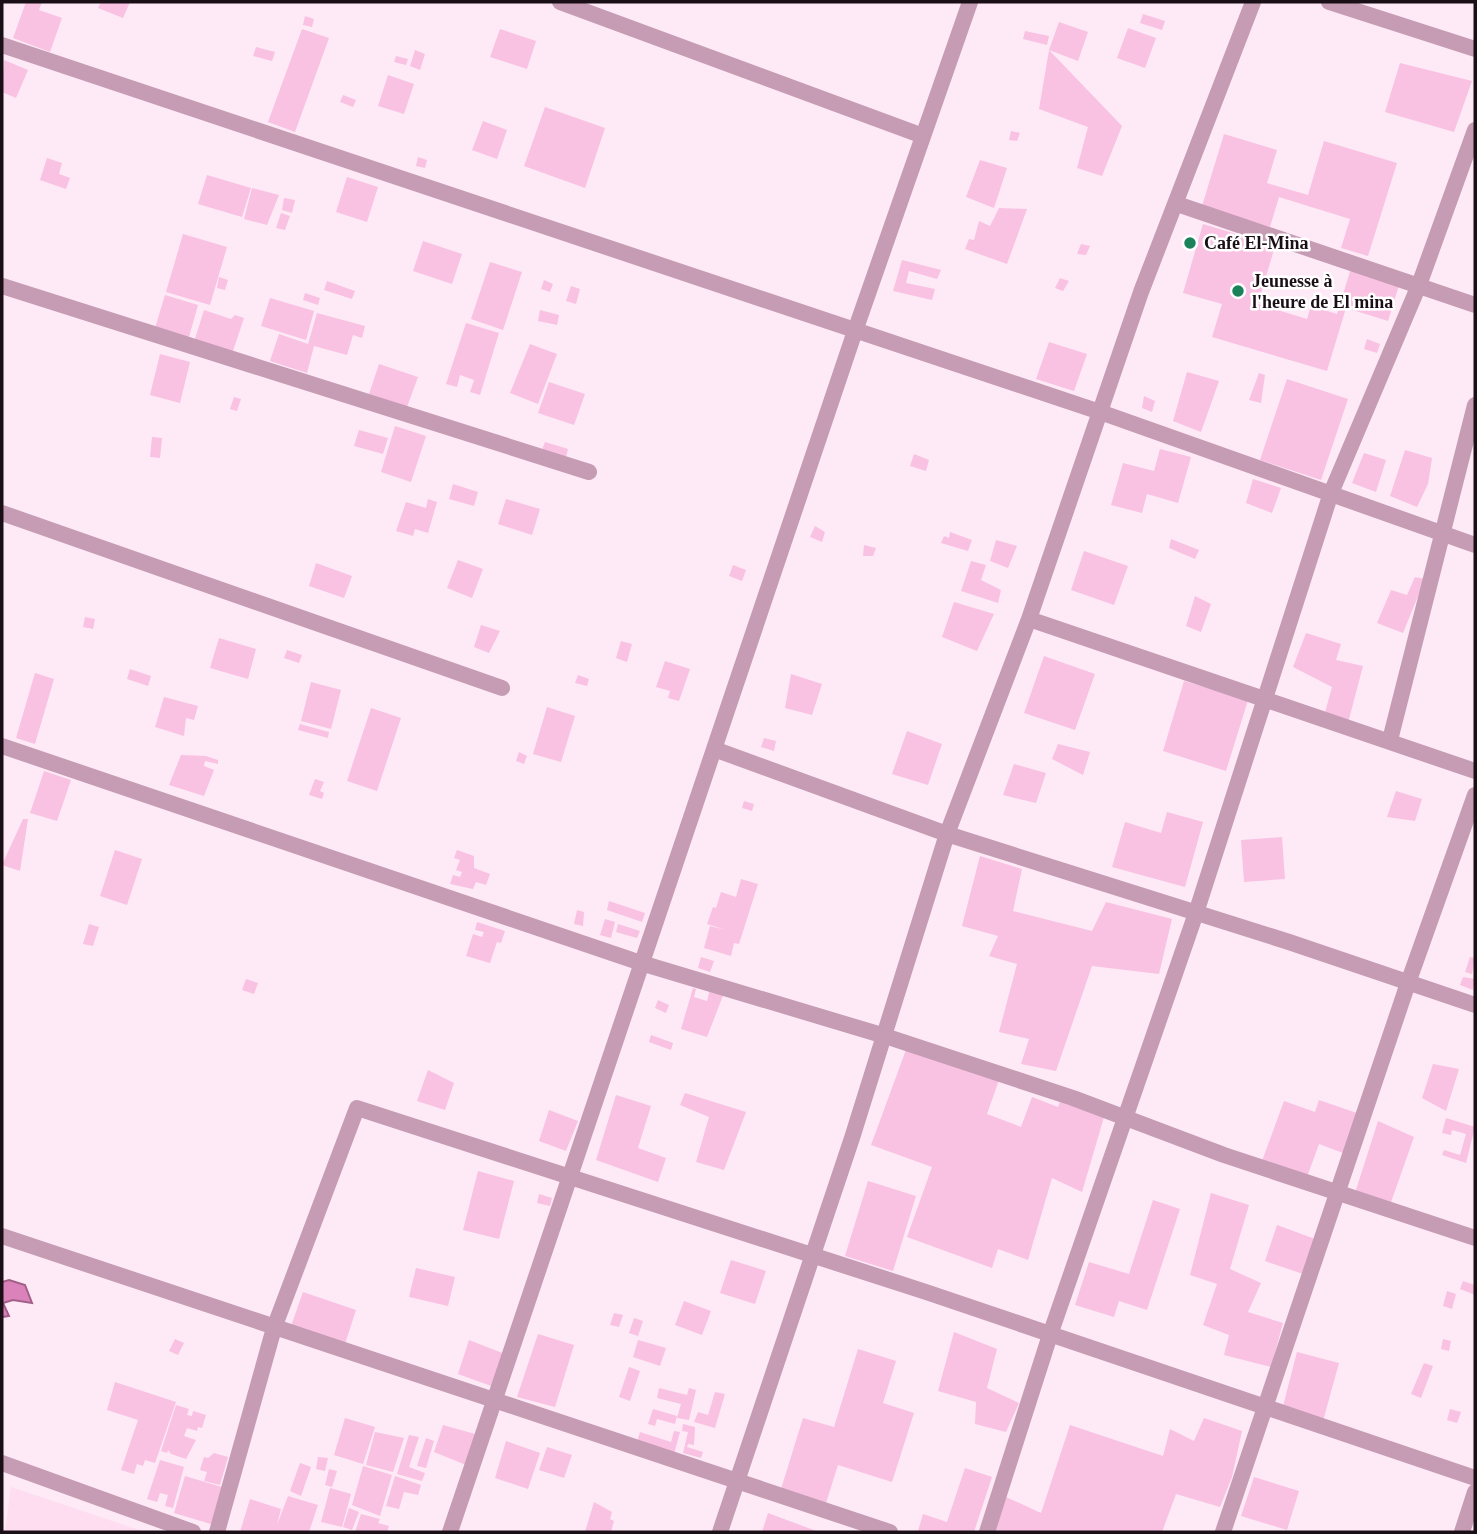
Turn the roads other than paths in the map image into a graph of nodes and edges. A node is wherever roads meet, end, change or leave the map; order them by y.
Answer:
1 (560, 2) edge
2 (970, 2) edge
3 (1253, 2) edge
4 (1329, 2) edge
5 (2, 45) edge
6 (1475, 49) edge
7 (1475, 130) edge
8 (923, 136) junction
9 (1177, 204) junction
10 (1419, 285) junction
11 (2, 286) edge
12 (1475, 305) edge
13 (855, 331) junction
14 (1475, 405) edge
15 (1100, 412) junction
16 (589, 472) dead end
17 (1331, 493) junction
18 (2, 513) edge
19 (1441, 533) junction
20 (1475, 545) edge
21 (1029, 619) junction
22 (502, 688) dead end
23 (1264, 698) junction
24 (1390, 740) junction
25 (2, 746) edge
26 (714, 749) junction
27 (1475, 771) edge
28 (1475, 795) edge
29 (947, 834) junction
30 (1196, 913) junction
31 (641, 962) junction
32 (1408, 982) junction
33 (1475, 1005) edge
34 (885, 1036) junction
35 (1124, 1117) junction
36 (569, 1176) junction
37 (1339, 1194) junction
38 (2, 1236) edge
39 (1475, 1238) edge
40 (813, 1257) junction
41 (274, 1328) junction
42 (1050, 1335) junction
43 (494, 1401) junction
44 (1265, 1407) junction
45 (2, 1463) edge
46 (1475, 1478) edge
47 (737, 1480) junction
48 (1475, 1492) edge
49 (193, 1532) edge
50 (217, 1532) edge
51 (450, 1532) edge
52 (720, 1532) edge
53 (890, 1532) edge
54 (987, 1532) edge
55 (1223, 1532) edge
56 (1462, 1532) edge

1 - 8 street
2 - 8 street
3 - 9 street
4 - 6 street
5 - 13 street
7 - 10 street
8 - 13 street
9 - 10 street
9 - 15 street
10 - 12 street
10 - 17 street
11 - 16 street
13 - 15 street
13 - 26 street
14 - 19 street
15 - 17 street
15 - 21 street
17 - 19 street
17 - 23 street
18 - 22 street
19 - 20 street
19 - 24 street
21 - 23 street
21 - 29 street
23 - 24 street
23 - 30 street
24 - 27 street
25 - 31 street
26 - 29 street
26 - 31 street
28 - 32 street
29 - 30 street
29 - 34 street
30 - 32 street
30 - 35 street
31 - 34 street
31 - 36 street
32 - 33 street
32 - 37 street
34 - 35 street
34 - 40 street
35 - 37 street
35 - 42 street
36 - 40 street
36 - 41 street
36 - 43 street
37 - 39 street
37 - 44 street
38 - 41 street
40 - 42 street
40 - 47 street
41 - 43 street
41 - 50 street
42 - 44 street
42 - 54 street
43 - 47 street
43 - 51 street
44 - 46 street
44 - 55 street
45 - 49 street
47 - 52 street
47 - 53 street
48 - 56 street

